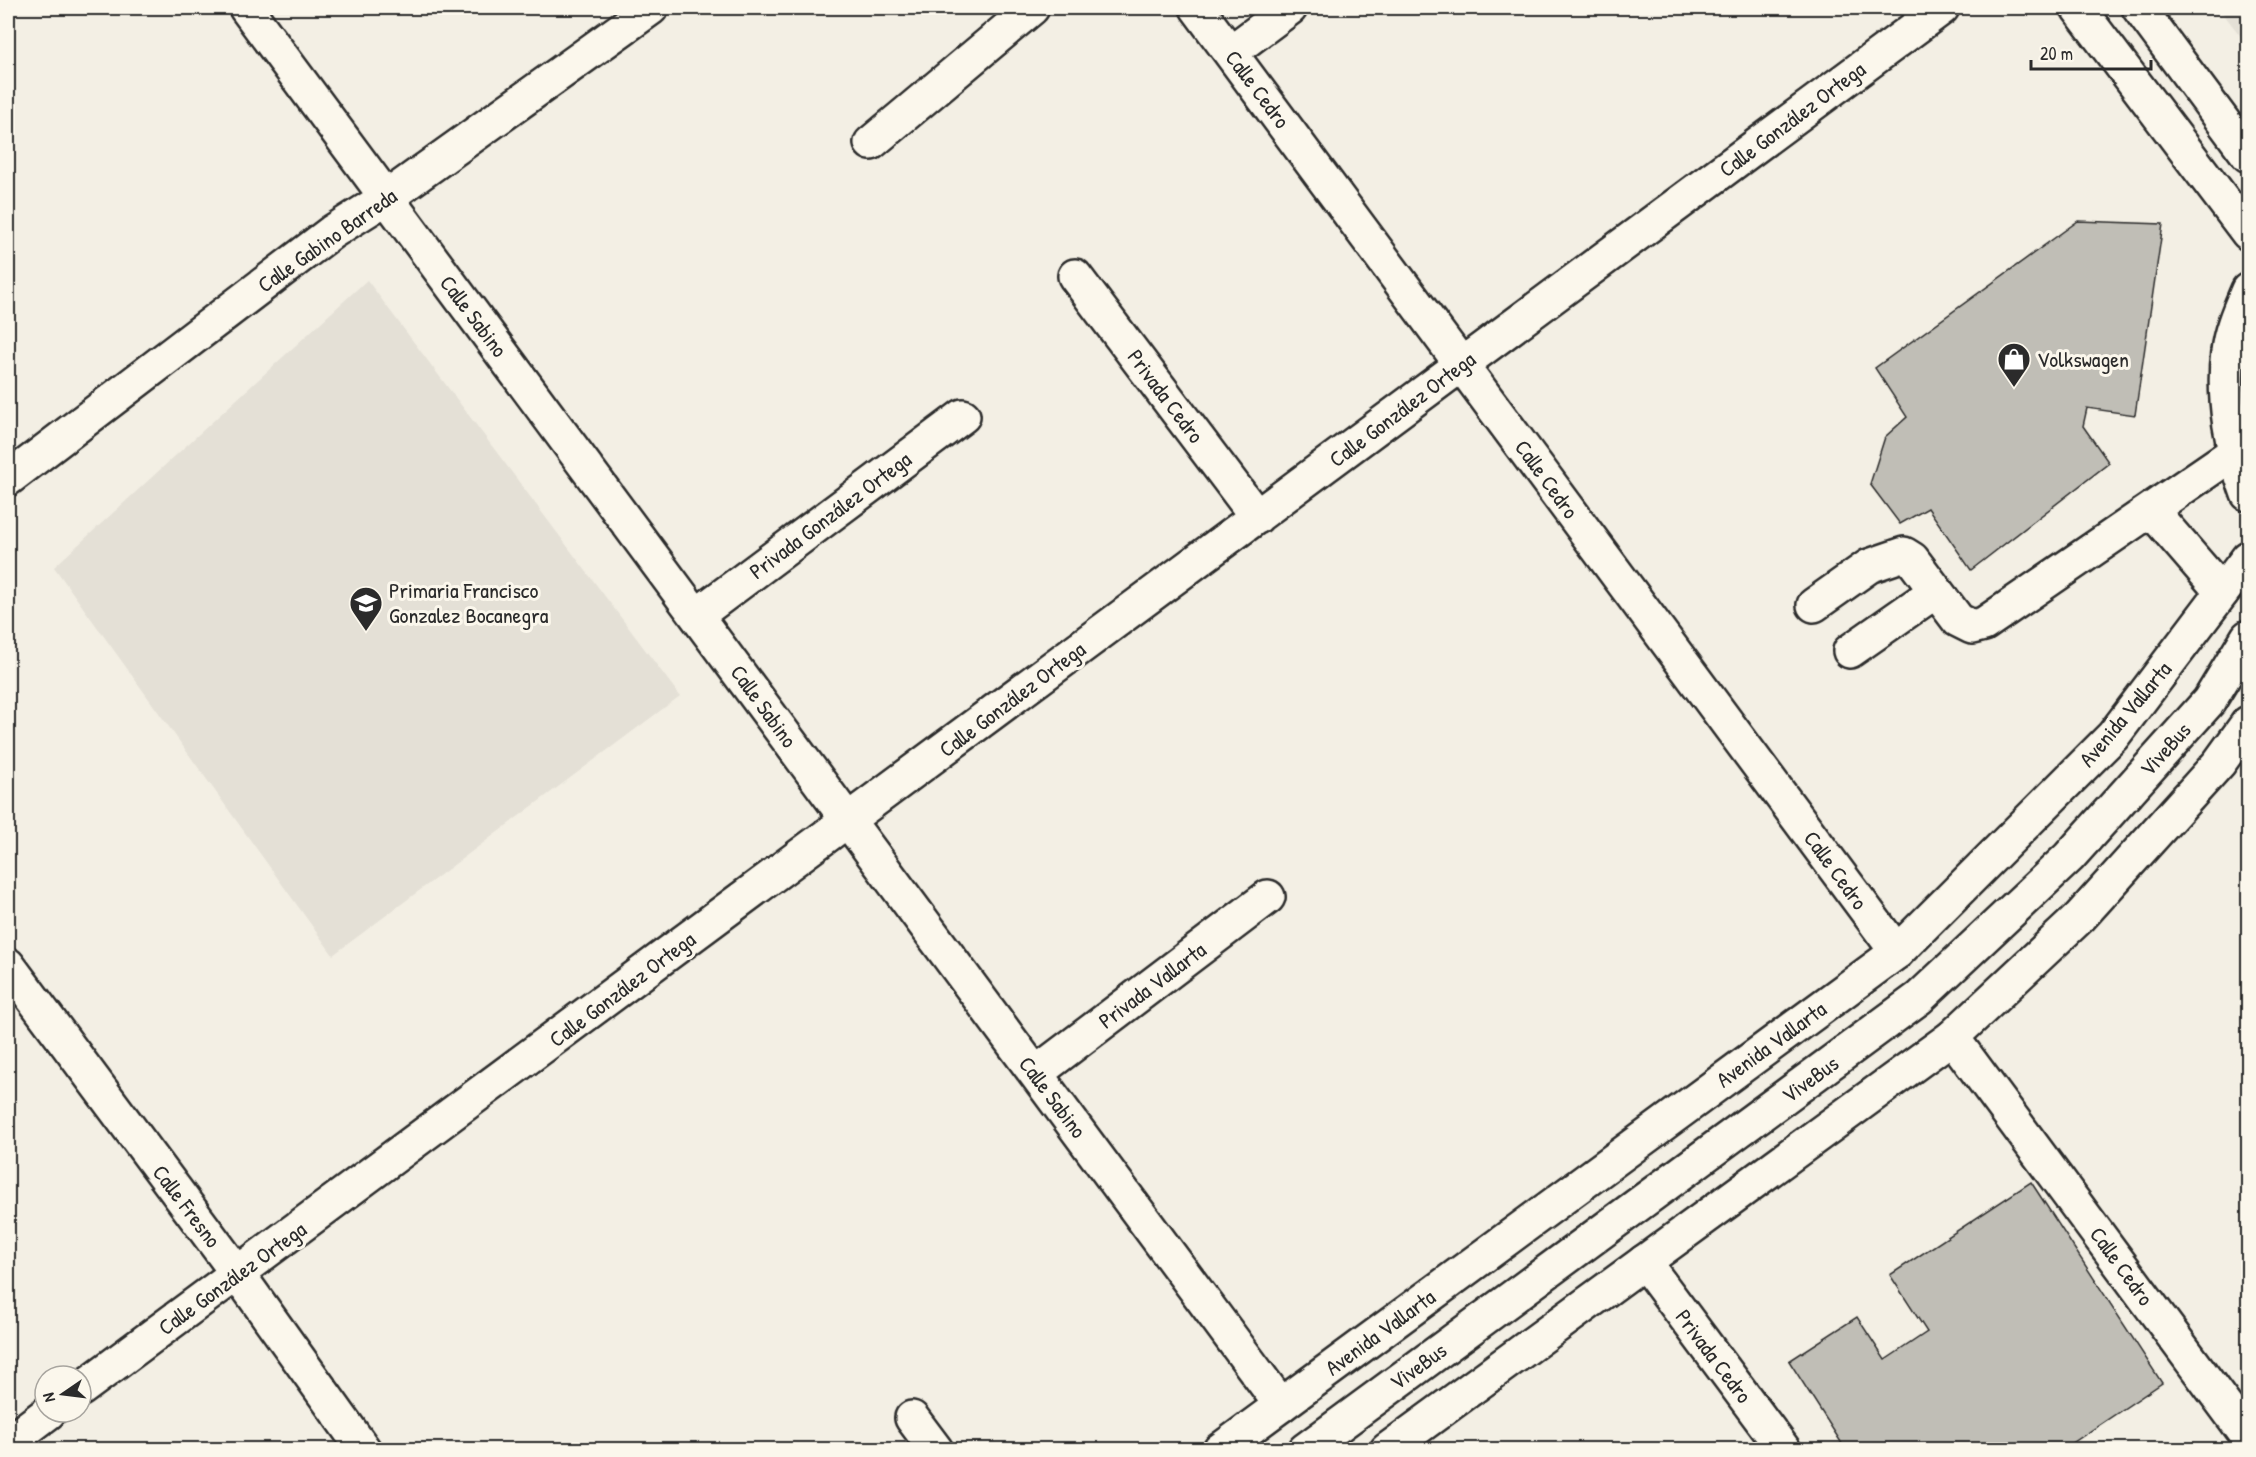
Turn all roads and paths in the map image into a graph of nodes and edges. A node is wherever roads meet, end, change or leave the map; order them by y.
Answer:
1 (246, 8) edge
2 (651, 8) edge
3 (1032, 8) edge
4 (1197, 8) edge
5 (1290, 8) edge
6 (1942, 8) edge
7 (2078, 8) edge
8 (2139, 8) edge
9 (1231, 52) junction
10 (871, 143) dead end
11 (2248, 155) edge
12 (386, 198) junction
13 (2248, 233) edge
14 (1075, 276) dead end
15 (2248, 290) edge
16 (1462, 364) junction
17 (963, 416) dead end
18 (2235, 452) junction
19 (8, 479) edge
20 (2248, 494) edge
21 (2151, 510) junction
22 (1257, 517) junction
23 (2248, 558) edge
24 (1936, 591) junction
25 (2222, 592) junction
26 (1814, 605) dead end
27 (697, 615) junction
28 (2248, 637) edge
29 (1850, 651) dead end
30 (2248, 723) edge
31 (849, 820) junction
32 (1268, 897) dead end
33 (1897, 952) junction
34 (8, 965) edge
35 (1952, 1037) junction
36 (1036, 1073) junction
37 (1644, 1263) junction
38 (238, 1274) junction
39 (93, 1380) edge
40 (1281, 1405) junction
41 (912, 1418) dead end
42 (33, 1424) edge
43 (2248, 1437) edge
44 (8, 1443) edge
45 (364, 1449) edge
46 (936, 1449) edge
47 (1220, 1449) edge
48 (1305, 1449) edge
49 (1387, 1449) edge
50 (1784, 1449) edge

1 - 12 street, Calle Sabino
2 - 12 street, Calle Gabino Barreda
3 - 10 street
4 - 9 street, Calle Cedro
5 - 9 street
6 - 16 street, Calle González Ortega
7 - 13 street
8 - 11 street
9 - 16 street, Calle Cedro
12 - 19 street, Calle Gabino Barreda
12 - 27 street, Calle Sabino
14 - 22 street, Privada Cedro
15 - 18 street
16 - 22 street, Calle González Ortega
16 - 33 street, Calle Cedro
17 - 27 street, Privada González Ortega
18 - 20 street
18 - 21 street
21 - 24 street
21 - 25 street
22 - 31 street, Calle González Ortega
23 - 25 street, Avenida Vallarta
24 - 26 street
24 - 29 street
25 - 33 street, Avenida Vallarta
27 - 31 street, Calle Sabino
28 - 48 street, ViveBus
30 - 35 street
31 - 36 street, Calle Sabino
31 - 38 street, Calle González Ortega
32 - 36 street, Privada Vallarta
33 - 40 street, Avenida Vallarta
34 - 38 street, Calle Fresno
35 - 37 street
35 - 43 street, Calle Cedro
36 - 40 street, Calle Sabino
37 - 49 street
37 - 50 street, Privada Cedro
38 - 39 street, Calle González Ortega
38 - 45 street, Calle Fresno
40 - 47 street, Avenida Vallarta
41 - 46 street
42 - 44 street

